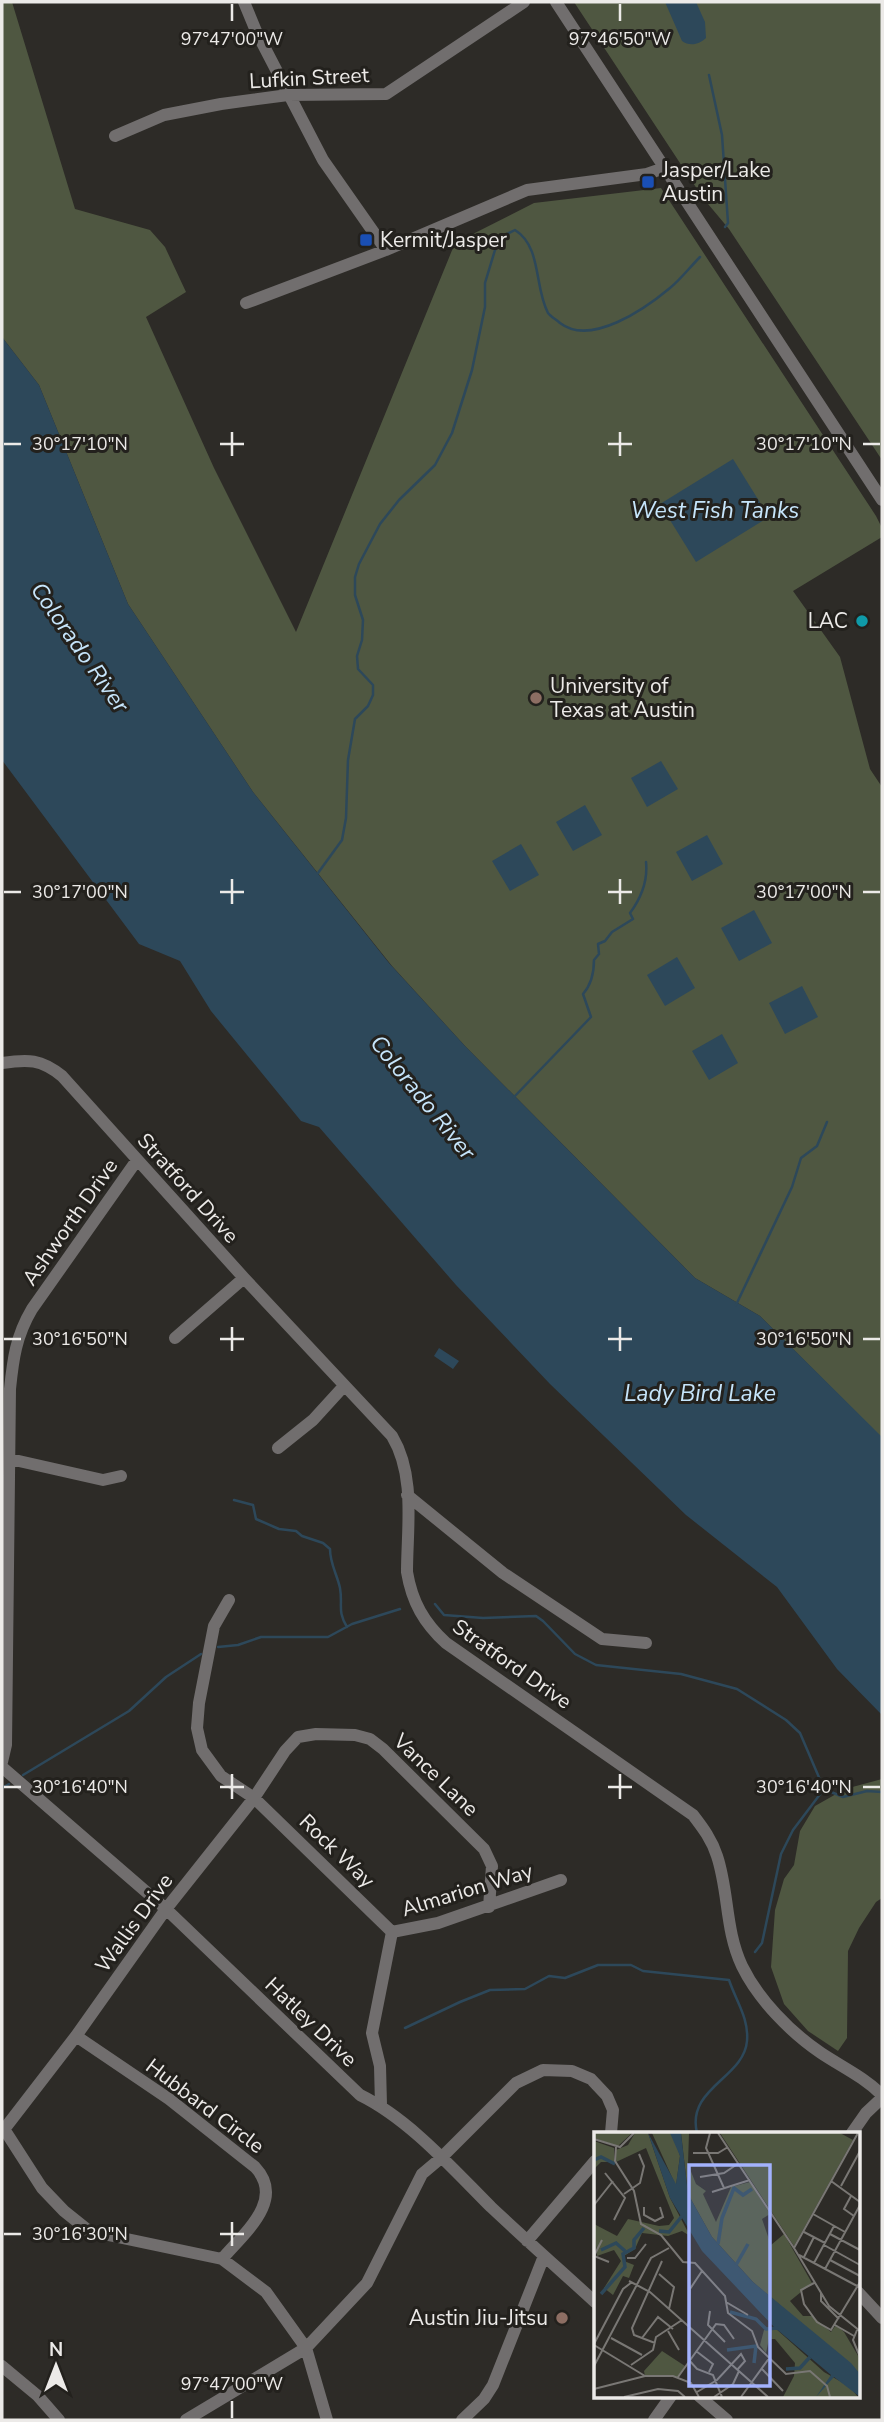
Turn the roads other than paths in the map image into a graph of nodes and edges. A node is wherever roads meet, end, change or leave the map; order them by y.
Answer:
1 (244, 2) edge
2 (524, 2) edge
3 (556, 2) edge
4 (288, 95) junction
5 (115, 136) dead end
6 (664, 167) junction
7 (386, 250) junction
8 (246, 303) dead end
9 (882, 500) edge
10 (2, 1063) edge
11 (137, 1160) junction
12 (244, 1278) junction
13 (175, 1338) dead end
14 (344, 1386) junction
15 (278, 1448) dead end
16 (10, 1459) junction
17 (121, 1476) dead end
18 (407, 1495) junction
19 (229, 1600) dead end
20 (646, 1643) dead end
21 (299, 1737) joint
22 (2, 1764) edge
23 (254, 1798) junction
24 (561, 1880) dead end
25 (489, 1907) junction
26 (166, 1909) junction
27 (392, 1932) junction
28 (76, 2036) junction
29 (882, 2097) edge
30 (381, 2105) junction
31 (3, 2130) edge
32 (611, 2132) edge
33 (853, 2132) edge
34 (441, 2158) junction
35 (594, 2162) edge
36 (527, 2241) junction
37 (544, 2256) junction
38 (222, 2259) junction
39 (860, 2294) edge
40 (594, 2301) edge
41 (882, 2318) edge
42 (306, 2348) junction
43 (2, 2366) edge
44 (670, 2398) edge
45 (701, 2398) edge
46 (59, 2420) edge
47 (186, 2420) edge
48 (327, 2420) edge
49 (462, 2420) edge
50 (654, 2420) edge
51 (727, 2420) edge

1 - 4 street
2 - 4 street, Lufkin Street
3 - 6 street
4 - 5 street, Lufkin Street
4 - 7 street
6 - 7 street
6 - 9 street
7 - 8 street
10 - 11 street, Stratford Drive
11 - 12 street, Stratford Drive
11 - 16 street, Ashworth Drive
12 - 13 street
12 - 14 street, Stratford Drive
14 - 15 street
14 - 18 street, Stratford Drive
16 - 17 street
16 - 22 street, Ashworth Drive
18 - 20 street
18 - 29 street, Stratford Drive
19 - 23 street, Rock Way
21 - 23 street, Wallis Drive
21 - 25 street, Vance Lane
22 - 26 street, Hatley Drive
23 - 26 street, Wallis Drive
23 - 27 street, Rock Way
24 - 25 street, Almarion Way
25 - 27 street, Almarion Way
26 - 28 street, Wallis Drive
26 - 30 street, Hatley Drive
27 - 30 street, Almarion Way
28 - 31 street, Wallis Drive
28 - 38 street, Hubbard Circle
29 - 33 street
30 - 34 street, Hatley Drive
31 - 38 street
32 - 34 street
34 - 36 street, Hatley Drive
34 - 42 street
35 - 36 street
36 - 37 street, Hatley Drive
37 - 40 street, Hatley Drive
37 - 49 street
38 - 42 street
39 - 41 street
42 - 47 street
42 - 48 street
43 - 46 street
44 - 50 street
45 - 51 street

